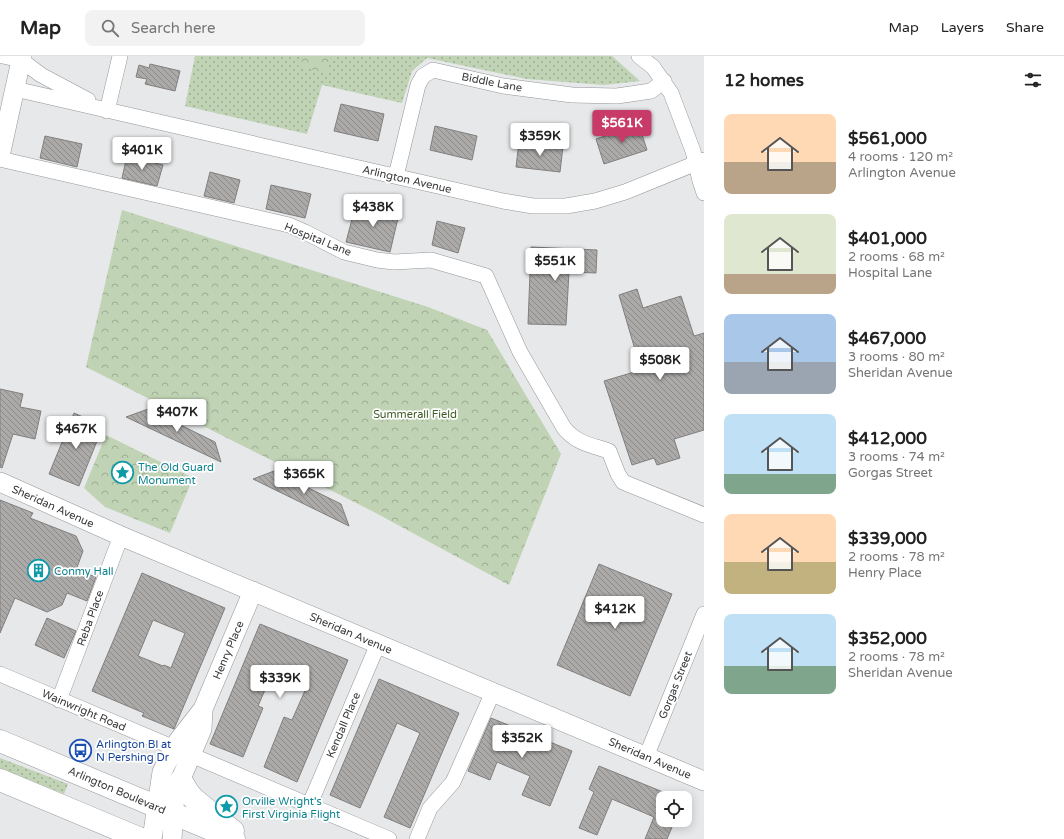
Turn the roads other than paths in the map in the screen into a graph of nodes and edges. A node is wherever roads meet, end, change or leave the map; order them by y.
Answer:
1 (120, 56) edge
2 (639, 56) edge
3 (15, 57) edge
4 (664, 81) junction
5 (15, 88) junction
6 (107, 111) junction
7 (0, 156) edge
8 (0, 160) edge
9 (700, 162) edge
10 (396, 176) junction
11 (704, 193) edge
12 (0, 482) edge
13 (704, 515) edge
14 (121, 536) junction
15 (253, 591) junction
16 (704, 614) edge
17 (378, 644) junction
18 (0, 674) edge
19 (493, 692) junction
20 (59, 700) junction
21 (0, 741) edge
22 (182, 752) junction
23 (646, 757) junction
24 (0, 780) edge
25 (180, 780) junction
26 (704, 781) edge
27 (309, 806) junction
28 (165, 810) junction
29 (141, 839) edge
30 (152, 839) edge
31 (172, 839) edge
32 (234, 839) edge
33 (243, 839) edge
34 (390, 839) edge
35 (417, 839) edge

1 - 6 street
2 - 4 street
3 - 5 street
3 - 6 street, Arlington Avenue
4 - 9 street
4 - 10 street, Biddle Lane
5 - 6 street, Arlington Avenue
5 - 7 street
6 - 10 street, Arlington Avenue
8 - 13 street, Hospital Lane
9 - 10 street, Arlington Avenue
9 - 11 street
12 - 14 street, Sheridan Avenue
14 - 15 street, Sheridan Avenue
14 - 20 street, Reba Place
15 - 17 street, Sheridan Avenue
15 - 22 street, Henry Place
16 - 23 street, Gorgas Street
17 - 19 street, Sheridan Avenue
17 - 27 street, Kendall Place
18 - 20 street, Wainwright Road
19 - 23 street, Sheridan Avenue
19 - 35 street
20 - 22 street, Wainwright Road
21 - 28 highway, Arlington Boulevard
22 - 25 street
22 - 27 street, Wainwright Road
22 - 28 street
23 - 26 street, Sheridan Avenue
24 - 29 highway
25 - 28 street
25 - 33 highway
27 - 34 street, Wainwright Road
28 - 30 street
28 - 31 street
28 - 32 highway, Arlington Boulevard

